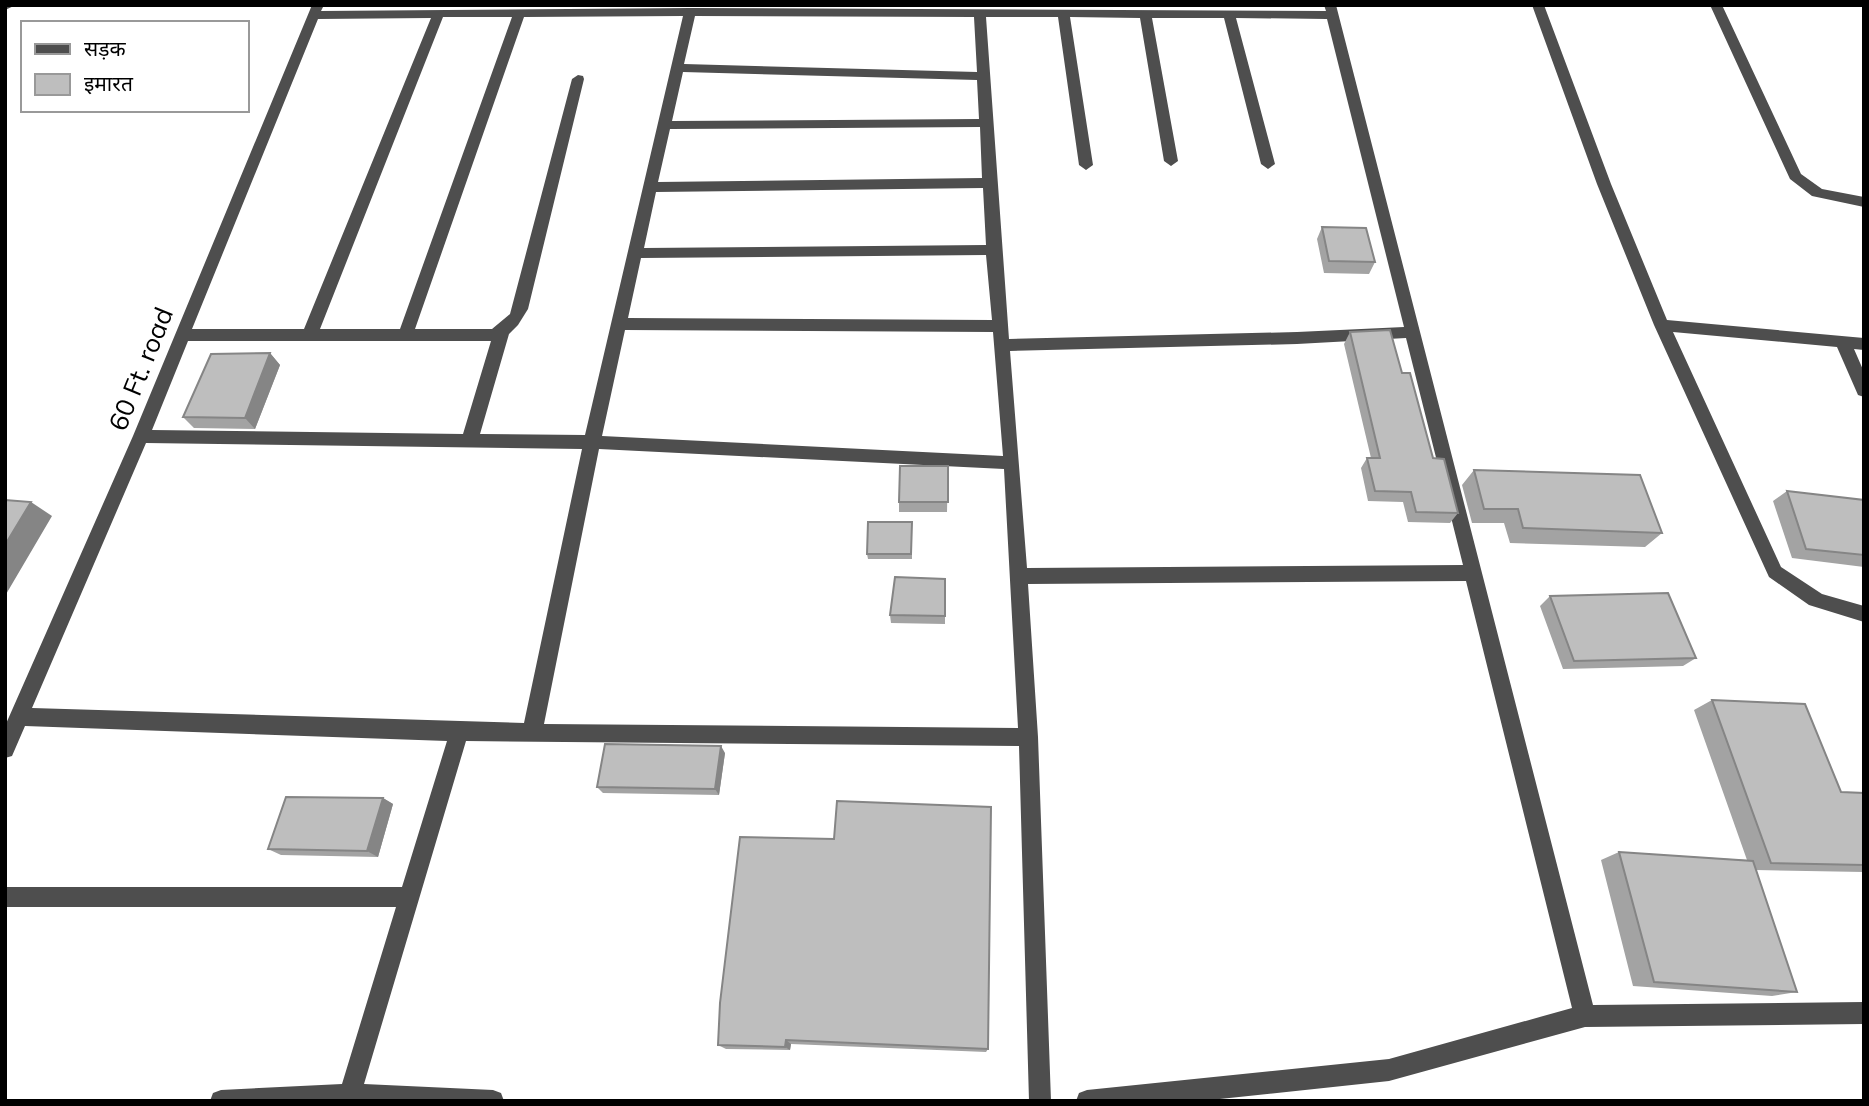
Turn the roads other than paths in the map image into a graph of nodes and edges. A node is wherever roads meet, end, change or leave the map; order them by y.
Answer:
1 (1538, 5) edge
2 (1716, 5) edge
3 (655, 9) edge
4 (842, 9) edge
5 (316, 10) edge
6 (941, 10) edge
7 (1331, 10) edge
8 (690, 12) junction
9 (1229, 14) junction
10 (438, 15) junction
11 (519, 15) junction
12 (979, 15) junction
13 (1064, 15) junction
14 (1146, 16) junction
15 (677, 68) junction
16 (983, 76) junction
17 (578, 79) dead end
18 (984, 122) junction
19 (665, 125) junction
20 (1171, 161) dead end
21 (1086, 164) dead end
22 (1268, 164) dead end
23 (989, 183) junction
24 (650, 187) junction
25 (1864, 202) edge
26 (993, 250) junction
27 (635, 253) junction
28 (620, 324) junction
29 (1662, 325) junction
30 (1000, 326) junction
31 (502, 331) junction
32 (1412, 332) junction
33 (310, 334) junction
34 (181, 335) junction
35 (405, 337) junction
36 (1842, 340) junction
37 (1864, 344) edge
38 (1002, 345) junction
39 (1864, 391) edge
40 (141, 436) junction
41 (470, 439) junction
42 (592, 442) junction
43 (1012, 463) junction
44 (1473, 573) junction
45 (1021, 576) junction
46 (1864, 614) edge
47 (20, 717) junction
48 (459, 732) junction
49 (532, 733) junction
50 (1028, 737) junction
51 (5, 749) edge
52 (5, 897) edge
53 (410, 897) junction
54 (1864, 1013) edge
55 (1585, 1016) junction
56 (1190, 1096) edge
57 (349, 1098) edge
58 (221, 1101) edge
59 (493, 1101) edge
60 (1040, 1101) edge
61 (1087, 1101) edge

1 - 29 street
2 - 25 street
3 - 8 street
3 - 11 street
4 - 6 street
4 - 8 street
5 - 10 street
5 - 34 street, 60 Ft. road
6 - 12 street
7 - 9 street
7 - 32 street
8 - 15 street
9 - 14 street
9 - 22 street
10 - 11 street
10 - 33 street
11 - 35 street
12 - 13 street
12 - 16 street
13 - 14 street
13 - 21 street
14 - 20 street
15 - 16 street
15 - 19 street
16 - 18 street
17 - 31 street
18 - 19 street
18 - 23 street
19 - 24 street
23 - 24 street
23 - 26 street
24 - 27 street
26 - 27 street
26 - 30 street
27 - 28 street
28 - 30 street
28 - 42 street
29 - 36 street
29 - 46 street
30 - 38 street
31 - 35 street
31 - 41 street
32 - 38 street
32 - 44 street
33 - 34 street
33 - 35 street
34 - 40 street, 60 Ft. road
36 - 37 street
36 - 39 street
38 - 43 street
40 - 41 street
40 - 47 street, 60 Ft. road
41 - 42 street
42 - 43 street
42 - 49 street
43 - 45 street
44 - 45 street
44 - 55 street
45 - 50 street
47 - 48 street
47 - 51 street, 60 Ft. road
48 - 49 street
48 - 53 street
49 - 50 street
50 - 60 street
52 - 53 street
53 - 57 street
54 - 55 street
55 - 56 street
56 - 61 street
57 - 58 street
57 - 59 street

